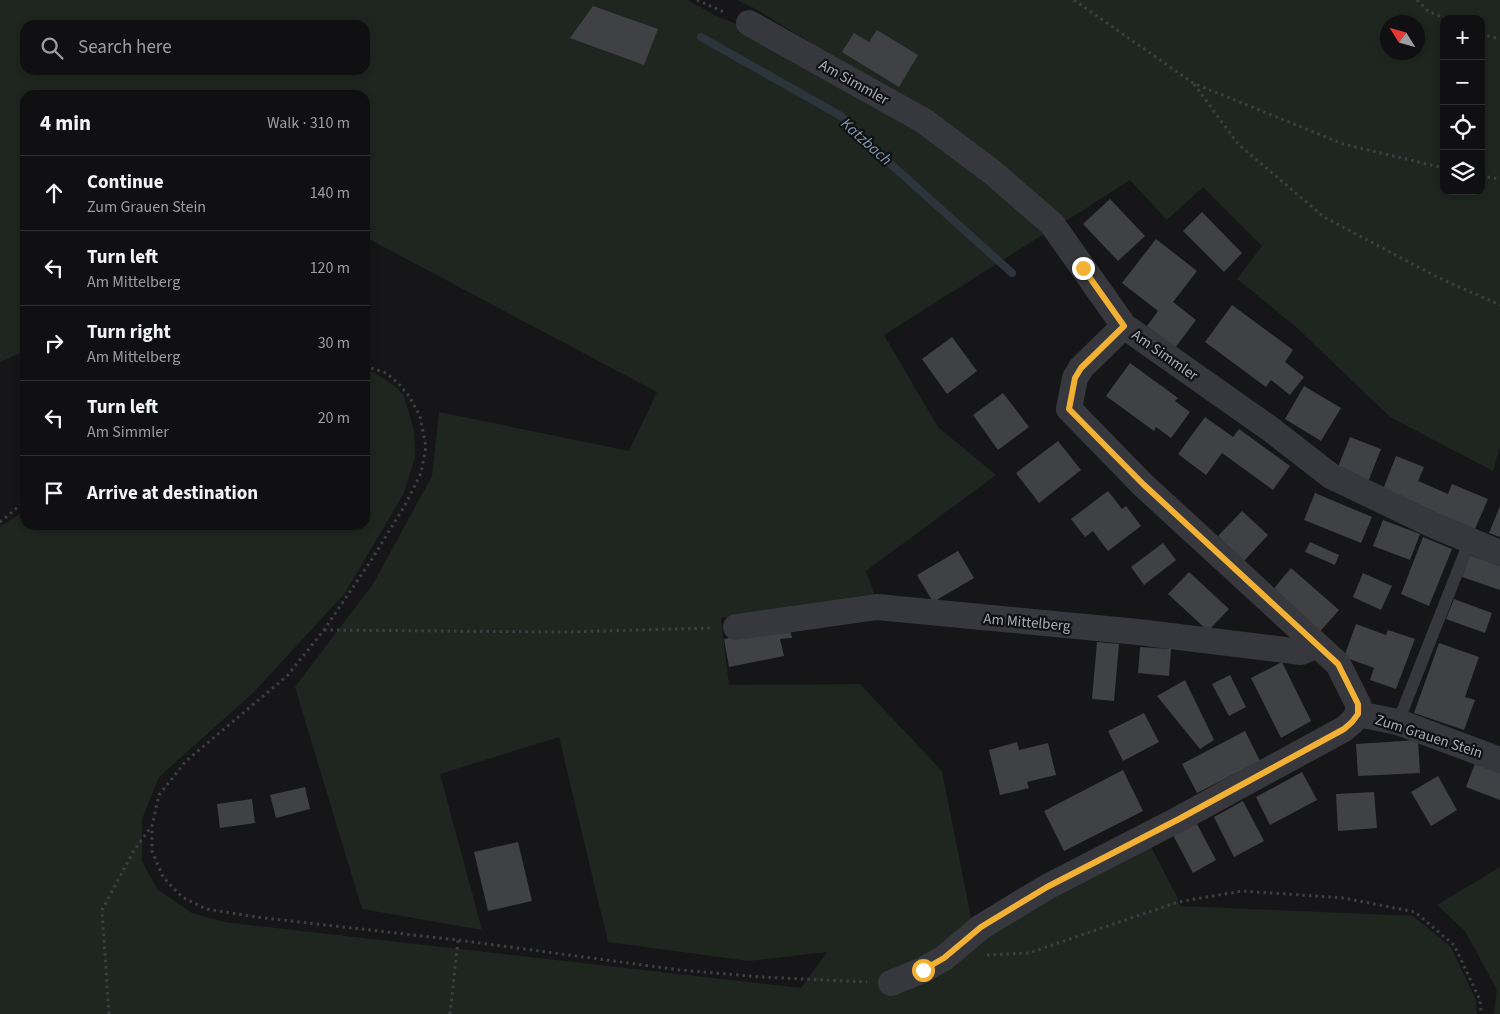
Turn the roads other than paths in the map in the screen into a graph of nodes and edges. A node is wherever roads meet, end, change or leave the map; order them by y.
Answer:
1 (749, 23) road end
2 (1124, 326) junction
3 (1470, 540) junction
4 (1500, 553) edge
5 (736, 627) road end
6 (1317, 645) junction
7 (1358, 714) junction
8 (1398, 722) junction
9 (1500, 760) edge
10 (891, 983) road end

1 - 2 street, Am Simmler
2 - 3 street, Am Simmler
2 - 6 street
3 - 4 street, Am Simmler
3 - 8 lane
5 - 6 street, Am Mittelberg
6 - 7 street
7 - 8 street, Zum Grauen Stein
7 - 10 street, Zum Grauen Stein
8 - 9 street, Zum Grauen Stein

